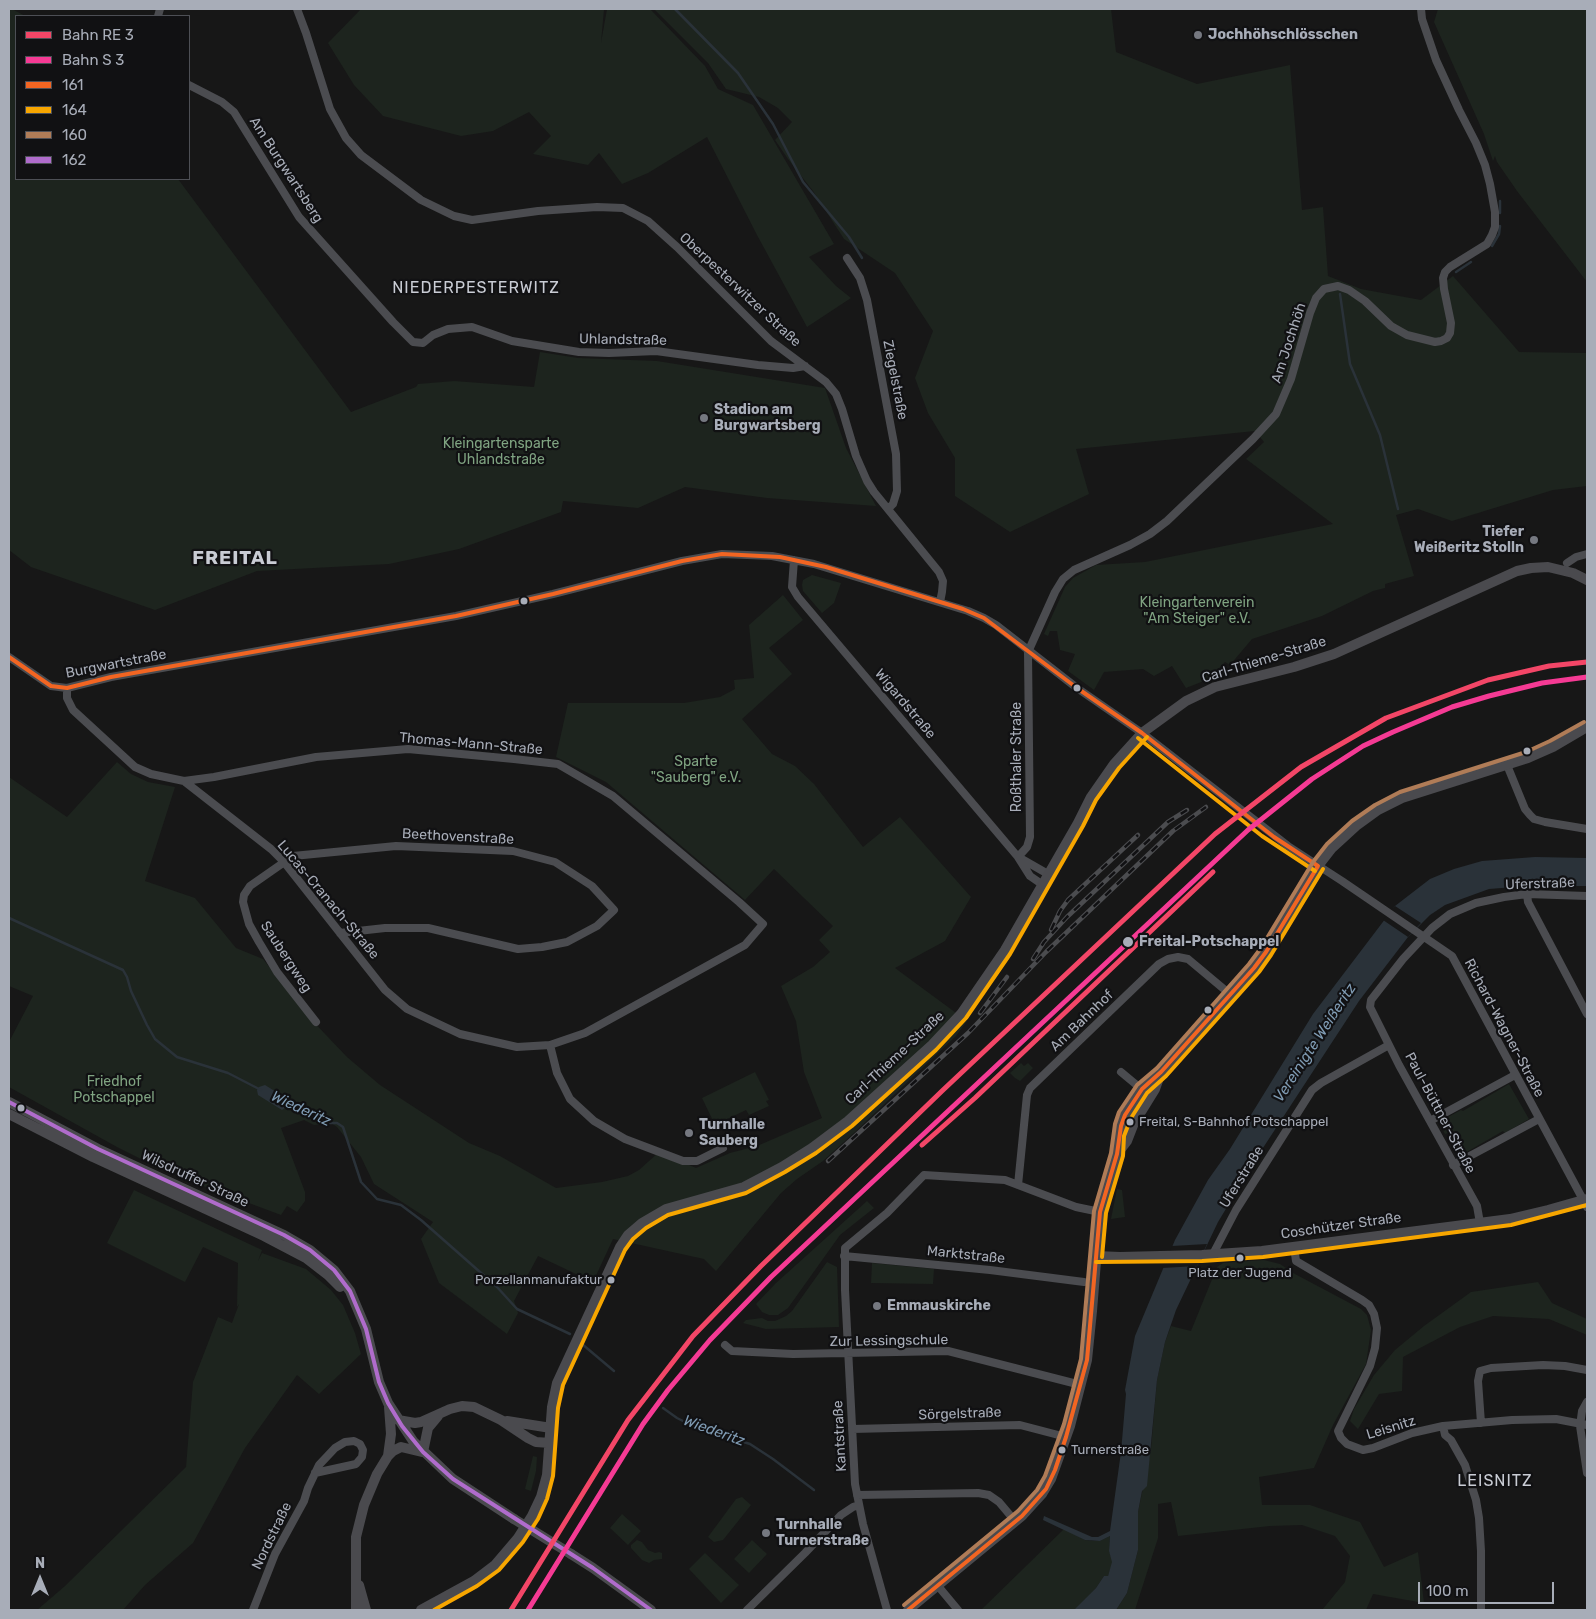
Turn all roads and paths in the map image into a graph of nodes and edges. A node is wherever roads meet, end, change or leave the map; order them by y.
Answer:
1 (297, 9) edge
2 (1420, 9) edge
3 (190, 86) edge
4 (847, 258) dead end
5 (416, 343) joint
6 (805, 366) junction
7 (888, 508) junction
8 (1587, 554) edge
9 (794, 560) junction
10 (1567, 562) dead end
11 (1587, 580) edge
12 (940, 602) junction
13 (1028, 652) junction
14 (9, 658) edge
15 (67, 688) junction
16 (1587, 727) edge
17 (1142, 733) junction
18 (1507, 765) junction
19 (184, 781) junction
20 (1587, 828) edge
21 (1018, 857) junction
22 (284, 862) junction
23 (1318, 866) junction
24 (1048, 874) junction
25 (1043, 885) junction
26 (1527, 894) junction
27 (1587, 896) edge
28 (764, 924) joint
29 (340, 933) junction
30 (1424, 937) junction
31 (1227, 991) junction
32 (1587, 1014) edge
33 (1374, 1015) joint
34 (316, 1022) dead end
35 (550, 1045) junction
36 (1389, 1045) junction
37 (1121, 1072) dead end
38 (1515, 1075) junction
39 (1139, 1087) dead end
40 (9, 1102) edge
41 (9, 1114) edge
42 (1539, 1120) junction
43 (1430, 1121) junction
44 (723, 1148) dead end
45 (1453, 1166) junction
46 (1018, 1185) junction
47 (1586, 1202) edge
48 (1100, 1212) junction
49 (1480, 1224) junction
50 (1294, 1247) junction
51 (1213, 1254) junction
52 (844, 1256) junction
53 (1096, 1256) junction
54 (1084, 1282) dead end
55 (354, 1300) junction
56 (725, 1345) dead end
57 (848, 1354) junction
58 (1587, 1370) edge
59 (1081, 1385) junction
60 (1587, 1402) edge
61 (388, 1403) junction
62 (440, 1413) junction
63 (398, 1420) junction
64 (501, 1420) junction
65 (1482, 1423) junction
66 (1584, 1424) edge
67 (1443, 1426) junction
68 (551, 1428) junction
69 (852, 1429) junction
70 (1066, 1437) junction
71 (550, 1443) junction
72 (423, 1452) junction
73 (388, 1456) junction
74 (315, 1473) junction
75 (1587, 1473) edge
76 (856, 1495) junction
77 (859, 1505) junction
78 (1012, 1518) junction
79 (355, 1571) junction
80 (938, 1586) junction
81 (253, 1610) edge
82 (356, 1610) edge
83 (366, 1610) edge
84 (422, 1610) edge
85 (651, 1610) edge
86 (747, 1610) edge
87 (887, 1610) edge
88 (908, 1610) edge
89 (958, 1610) edge
90 (1481, 1610) edge

1 - 6 street, Oberpesterwitzer Straße
2 - 13 street, Am Jochhöh
3 - 5 street, Am Burgwartsberg
4 - 7 street, Ziegelstraße
5 - 6 street, Uhlandstraße
6 - 7 street, Oberpesterwitzer Straße
7 - 12 street, Oberpesterwitzer Straße
8 - 10 street
9 - 12 street, Burgwartstraße
9 - 15 street, Burgwartstraße
9 - 21 street, Wigardstraße
11 - 17 main road, Carl-Thieme-Straße
12 - 13 street
13 - 17 street
13 - 21 street, Roßthaler Straße
14 - 15 street, Burgwartstraße
15 - 19 street, Lucas-Cranach-Straße
16 - 18 main road
17 - 23 street
17 - 24 main road, Carl-Thieme-Straße
18 - 20 street
18 - 23 main road
19 - 22 street, Lucas-Cranach-Straße
19 - 28 street, Thomas-Mann-Straße
21 - 24 street, Wigardstraße
21 - 25 street, Wigardstraße
22 - 29 street, Lucas-Cranach-Straße
22 - 29 street, Beethovenstraße
22 - 34 street, Saubergweg
23 - 30 street, Richard-Wagner-Straße
23 - 31 main road
24 - 25 main road, Carl-Thieme-Straße
25 - 68 main road, Carl-Thieme-Straße
26 - 27 street, Uferstraße
26 - 30 street, Uferstraße
26 - 32 street
28 - 35 street, Lucas-Cranach-Straße
29 - 35 street, Lucas-Cranach-Straße
30 - 33 street, Uferstraße
30 - 38 street, Richard-Wagner-Straße
31 - 46 street, Am Bahnhof
31 - 48 main road
33 - 36 street, Paul-Büttner-Straße
35 - 44 street
36 - 43 street, Paul-Büttner-Straße
36 - 51 street, Uferstraße
37 - 39 street
38 - 42 street, Richard-Wagner-Straße
38 - 43 street
40 - 55 main road, Wilsdruffer Straße
41 - 55 main road, Wilsdruffer Straße
42 - 45 street
42 - 47 street, Richard-Wagner-Straße
43 - 45 street, Paul-Büttner-Straße
45 - 49 street, Paul-Büttner-Straße
46 - 48 street
46 - 52 street
47 - 49 main road, Coschützer Straße
48 - 53 main road
49 - 50 main road, Coschützer Straße
50 - 51 main road, Coschützer Straße
50 - 67 street, Leisnitz
51 - 53 main road, Coschützer Straße
52 - 54 street, Marktstraße
52 - 57 street, Kantstraße
53 - 59 main road
55 - 61 main road, Wilsdruffer Straße
56 - 57 street, Zur Lessingschule
57 - 59 street, Zur Lessingschule
57 - 69 street, Kantstraße
58 - 65 street
59 - 70 main road
60 - 66 street
61 - 63 main road, Wilsdruffer Straße
61 - 73 main road, Wilsdruffer Straße
62 - 63 main road
62 - 64 main road
62 - 72 main road
63 - 72 main road, Wilsdruffer Straße
64 - 68 main road
64 - 71 main road
65 - 66 street
65 - 67 street
66 - 75 street
67 - 90 street
68 - 71 main road, Carl-Thieme-Straße
69 - 70 street, Sörgelstraße
69 - 76 street, Kantstraße
70 - 78 main road
71 - 84 main road, Carl-Thieme-Straße
72 - 73 main road
72 - 85 main road, Wilsdruffer Straße, bridge
73 - 79 main road, Wilsdruffer Straße
74 - 74 street, Nordstraße
74 - 81 street, Nordstraße
76 - 77 street, Kantstraße
76 - 78 street
77 - 86 street
77 - 87 street, Kantstraße
78 - 80 main road
79 - 82 main road, Wilsdruffer Straße
79 - 83 main road, Wilsdruffer Straße
80 - 88 main road
80 - 89 street

